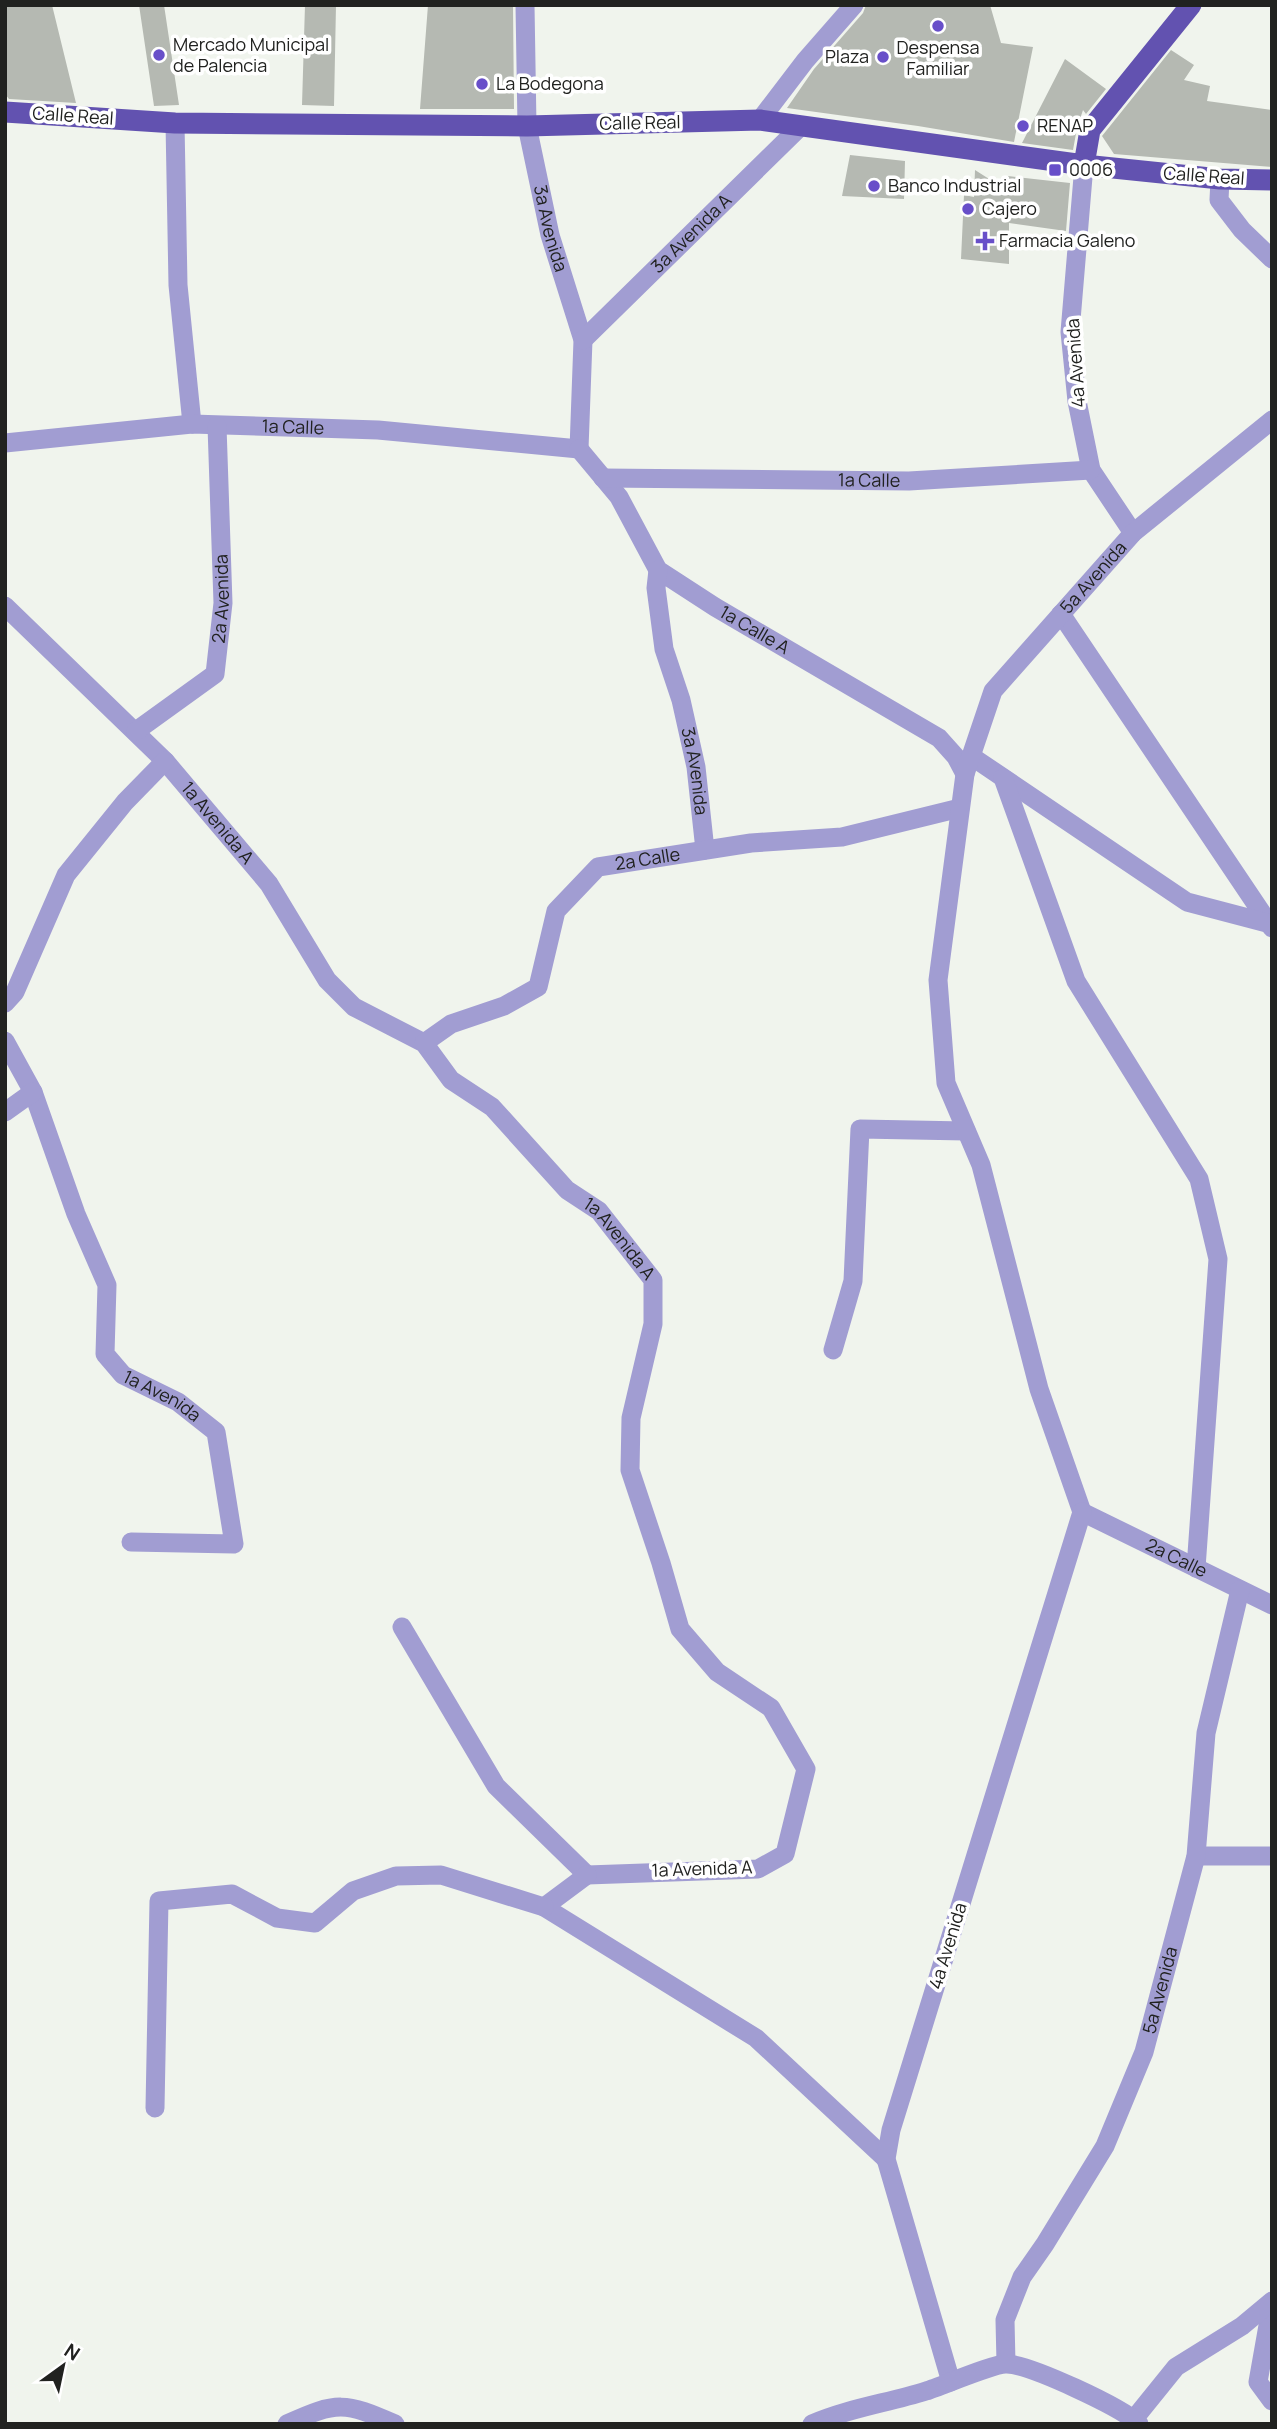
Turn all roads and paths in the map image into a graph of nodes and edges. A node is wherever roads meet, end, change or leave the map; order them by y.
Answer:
1 (525, 5) edge
2 (854, 5) edge
3 (1191, 5) edge
4 (6, 110) edge
5 (760, 120) junction
6 (175, 123) junction
7 (527, 126) junction
8 (800, 127) junction
9 (1084, 165) junction
10 (1220, 179) junction
11 (1272, 180) edge
12 (1272, 259) edge
13 (583, 340) junction
14 (1272, 420) edge
15 (192, 424) junction
16 (217, 426) junction
17 (5, 443) edge
18 (579, 449) junction
19 (1091, 470) junction
20 (603, 478) junction
21 (1133, 533) junction
22 (658, 570) junction
23 (5, 606) edge
24 (1061, 614) junction
25 (136, 731) junction
26 (165, 761) junction
27 (968, 765) junction
28 (1003, 778) junction
29 (960, 808) junction
30 (705, 850) junction
31 (1270, 926) edge
32 (5, 1003) edge
33 (5, 1041) edge
34 (424, 1043) junction
35 (33, 1092) junction
36 (5, 1112) edge
37 (966, 1131) junction
38 (833, 1350) dead end
39 (1082, 1513) junction
40 (131, 1542) dead end
41 (1196, 1568) junction
42 (1240, 1590) junction
43 (1272, 1605) edge
44 (402, 1627) dead end
45 (1196, 1856) junction
46 (1272, 1856) edge
47 (587, 1875) junction
48 (544, 1907) junction
49 (155, 2108) dead end
50 (886, 2160) junction
51 (1272, 2302) edge
52 (1006, 2364) junction
53 (951, 2382) junction
54 (1272, 2401) edge
55 (1137, 2422) edge
56 (287, 2424) edge
57 (395, 2424) edge
58 (812, 2424) edge

1 - 7 street, 3a Avenida
2 - 5 street
3 - 9 main road, 4a Avenida
4 - 6 main road, Calle Real
5 - 7 main road, Calle Real
5 - 8 main road, Calle Real
6 - 7 main road, Calle Real
6 - 15 street
7 - 13 street, 3a Avenida
8 - 9 main road, Calle Real
8 - 13 street, 3a Avenida A
9 - 10 main road, Calle Real
9 - 19 street, 4a Avenida
10 - 11 main road, Calle Real
10 - 12 street
13 - 18 street, 3a Avenida
14 - 21 street, 5a Avenida
15 - 16 street, 1a Calle
15 - 17 street, 1a Calle
16 - 18 street, 1a Calle
16 - 25 street, 2a Avenida
18 - 20 street, 1a Calle A
19 - 20 street, 1a Calle
19 - 21 street, 4a Avenida
20 - 22 street, 1a Calle A
21 - 24 street, 5a Avenida
22 - 27 street, 1a Calle A
22 - 30 street, 3a Avenida
23 - 25 street, 1a Avenida A
24 - 27 street, 5a Avenida
24 - 31 street
25 - 26 street, 1a Avenida A
26 - 32 street
26 - 34 street, 1a Avenida A
27 - 28 street, 1a Calle A
27 - 29 street, 5a Avenida
28 - 31 street, 1a Calle A
28 - 41 street
29 - 30 street, 2a Calle
29 - 37 street, 5a Avenida
30 - 34 street, 2a Calle
33 - 35 street, 1a Avenida
34 - 47 street, 1a Avenida A
35 - 36 street
35 - 40 street, 1a Avenida
37 - 38 street
37 - 39 street, 5a Avenida
39 - 41 street, 2a Calle
39 - 50 street, 4a Avenida
41 - 42 street, 2a Calle
42 - 43 street, 2a Calle
42 - 45 street, 5a Avenida
44 - 47 street
45 - 46 street
45 - 52 street, 5a Avenida
47 - 48 street
48 - 49 street
48 - 50 street
50 - 53 street, 4a Avenida
51 - 54 street
51 - 55 street
52 - 53 street
52 - 55 street
53 - 58 street
56 - 57 street

